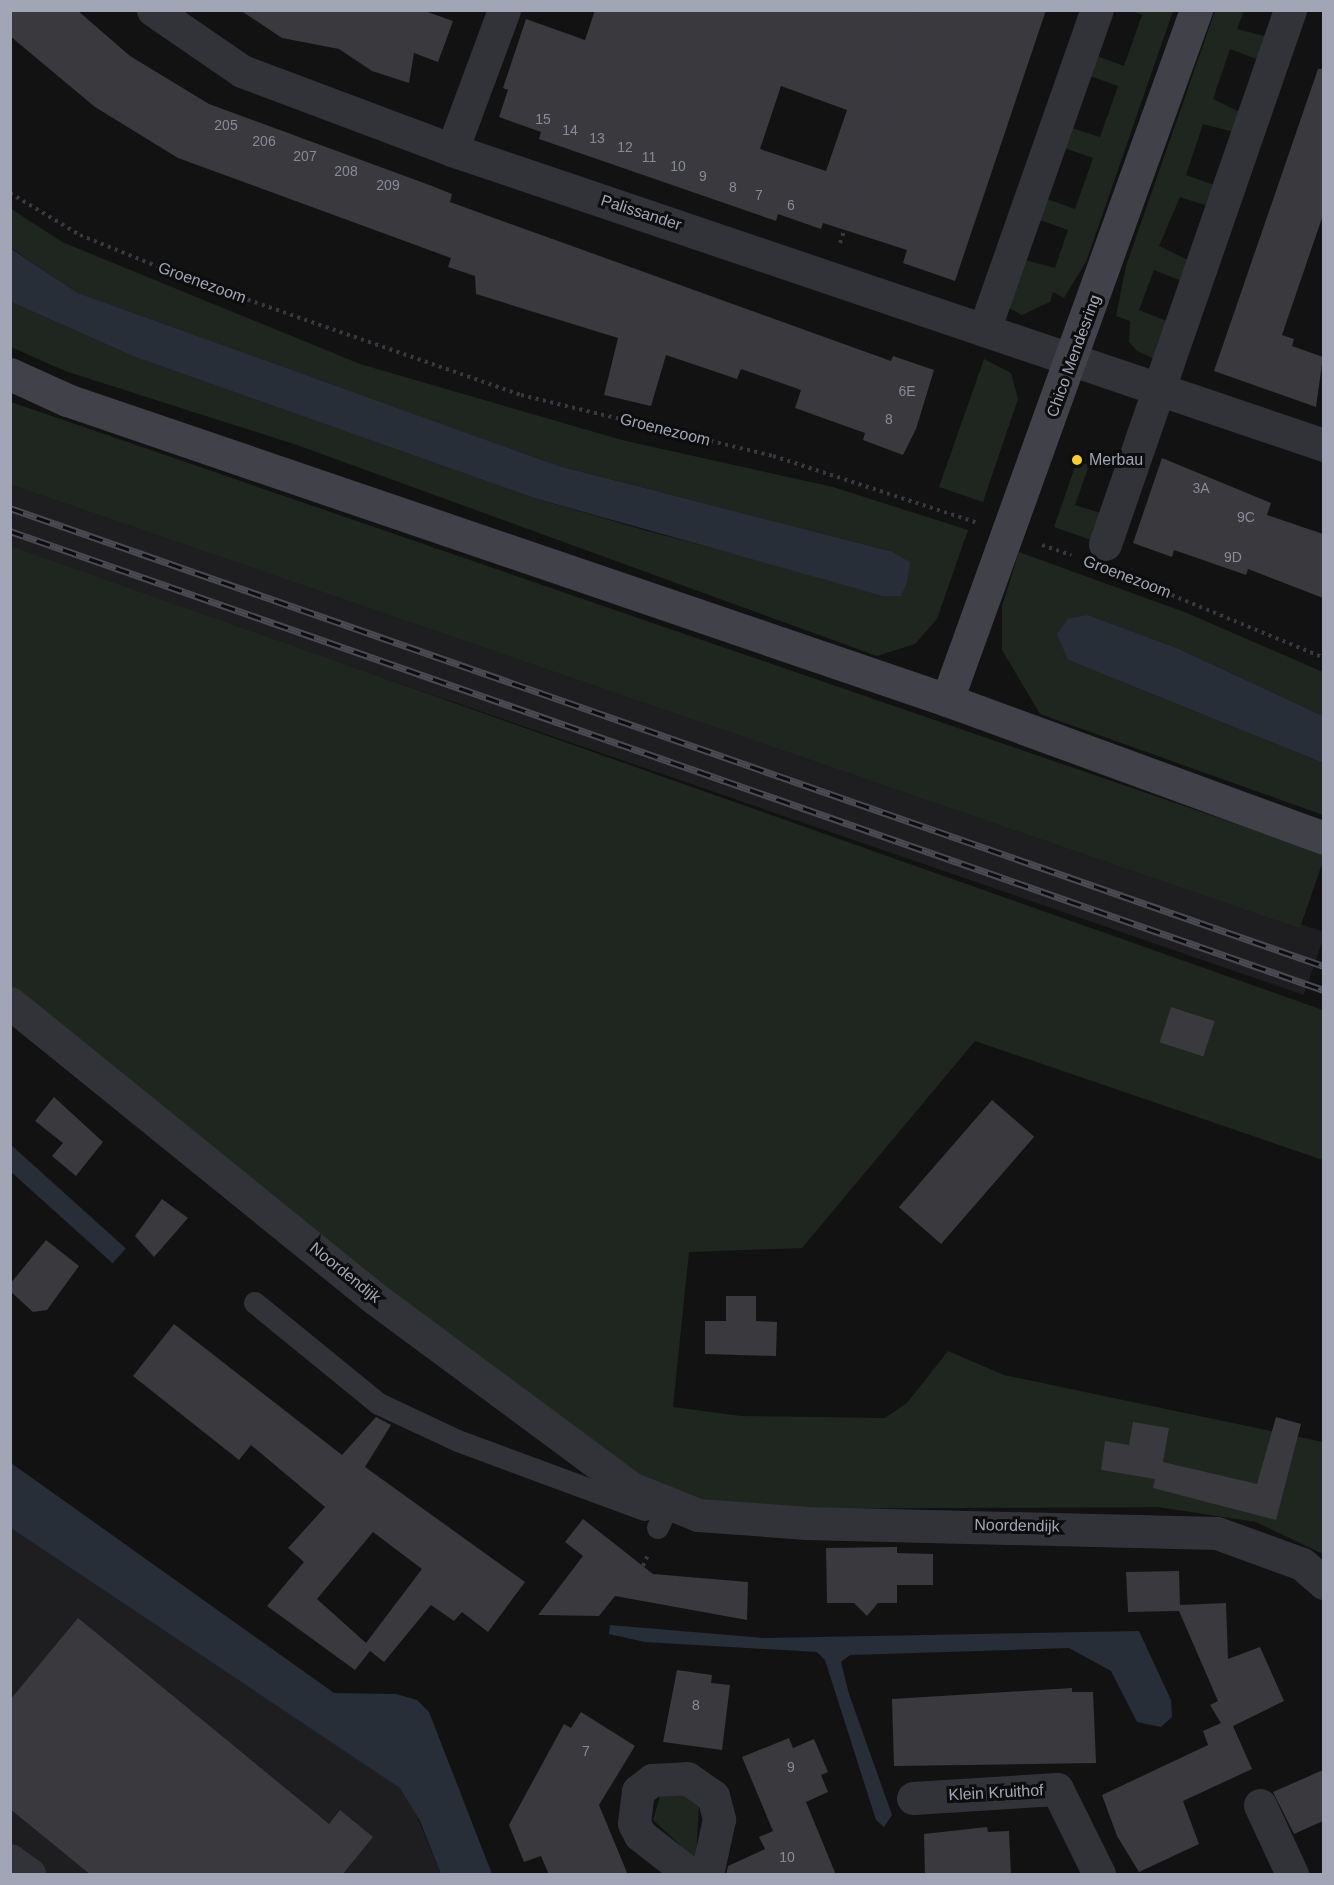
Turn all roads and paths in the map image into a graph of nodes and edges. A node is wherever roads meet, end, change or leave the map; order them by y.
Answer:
1 (153, 10) edge
2 (504, 10) edge
3 (920, 10) edge
4 (1097, 10) edge
5 (1196, 10) edge
6 (1290, 10) edge
7 (452, 150) junction
8 (10, 193) edge
9 (829, 275) junction
10 (984, 330) junction
11 (1074, 357) junction
12 (10, 374) edge
13 (1157, 385) junction
14 (1323, 445) edge
15 (1011, 534) junction
16 (1075, 557) dead end
17 (1111, 558) joint
18 (1323, 658) edge
19 (947, 700) junction
20 (1323, 838) edge
21 (10, 1003) edge
22 (255, 1303) dead end
23 (698, 1515) junction
24 (1323, 1583) edge
25 (913, 1798) dead end
26 (1260, 1805) dead end
27 (10, 1860) edge
28 (29, 1875) edge
29 (690, 1875) edge
30 (707, 1875) edge
31 (1099, 1875) edge
32 (1292, 1875) edge

1 - 7 street, Palissander
2 - 7 street
3 - 9 path
4 - 10 street
5 - 11 street, Chico Mendesring
6 - 13 street
7 - 9 street, Palissander
8 - 15 path, Groenezoom
9 - 10 street, Palissander
10 - 11 street, Palissander
11 - 13 street
11 - 15 street, Chico Mendesring
12 - 19 street
13 - 14 street
13 - 17 street
15 - 16 path, Groenezoom
15 - 19 street, Chico Mendesring
17 - 18 path, Groenezoom
19 - 20 street
21 - 23 street, Noordendijk
22 - 23 lane, Noordendijk
23 - 24 street, Noordendijk
25 - 31 street, Klein Kruithof
26 - 32 street
27 - 28 street
29 - 30 street

